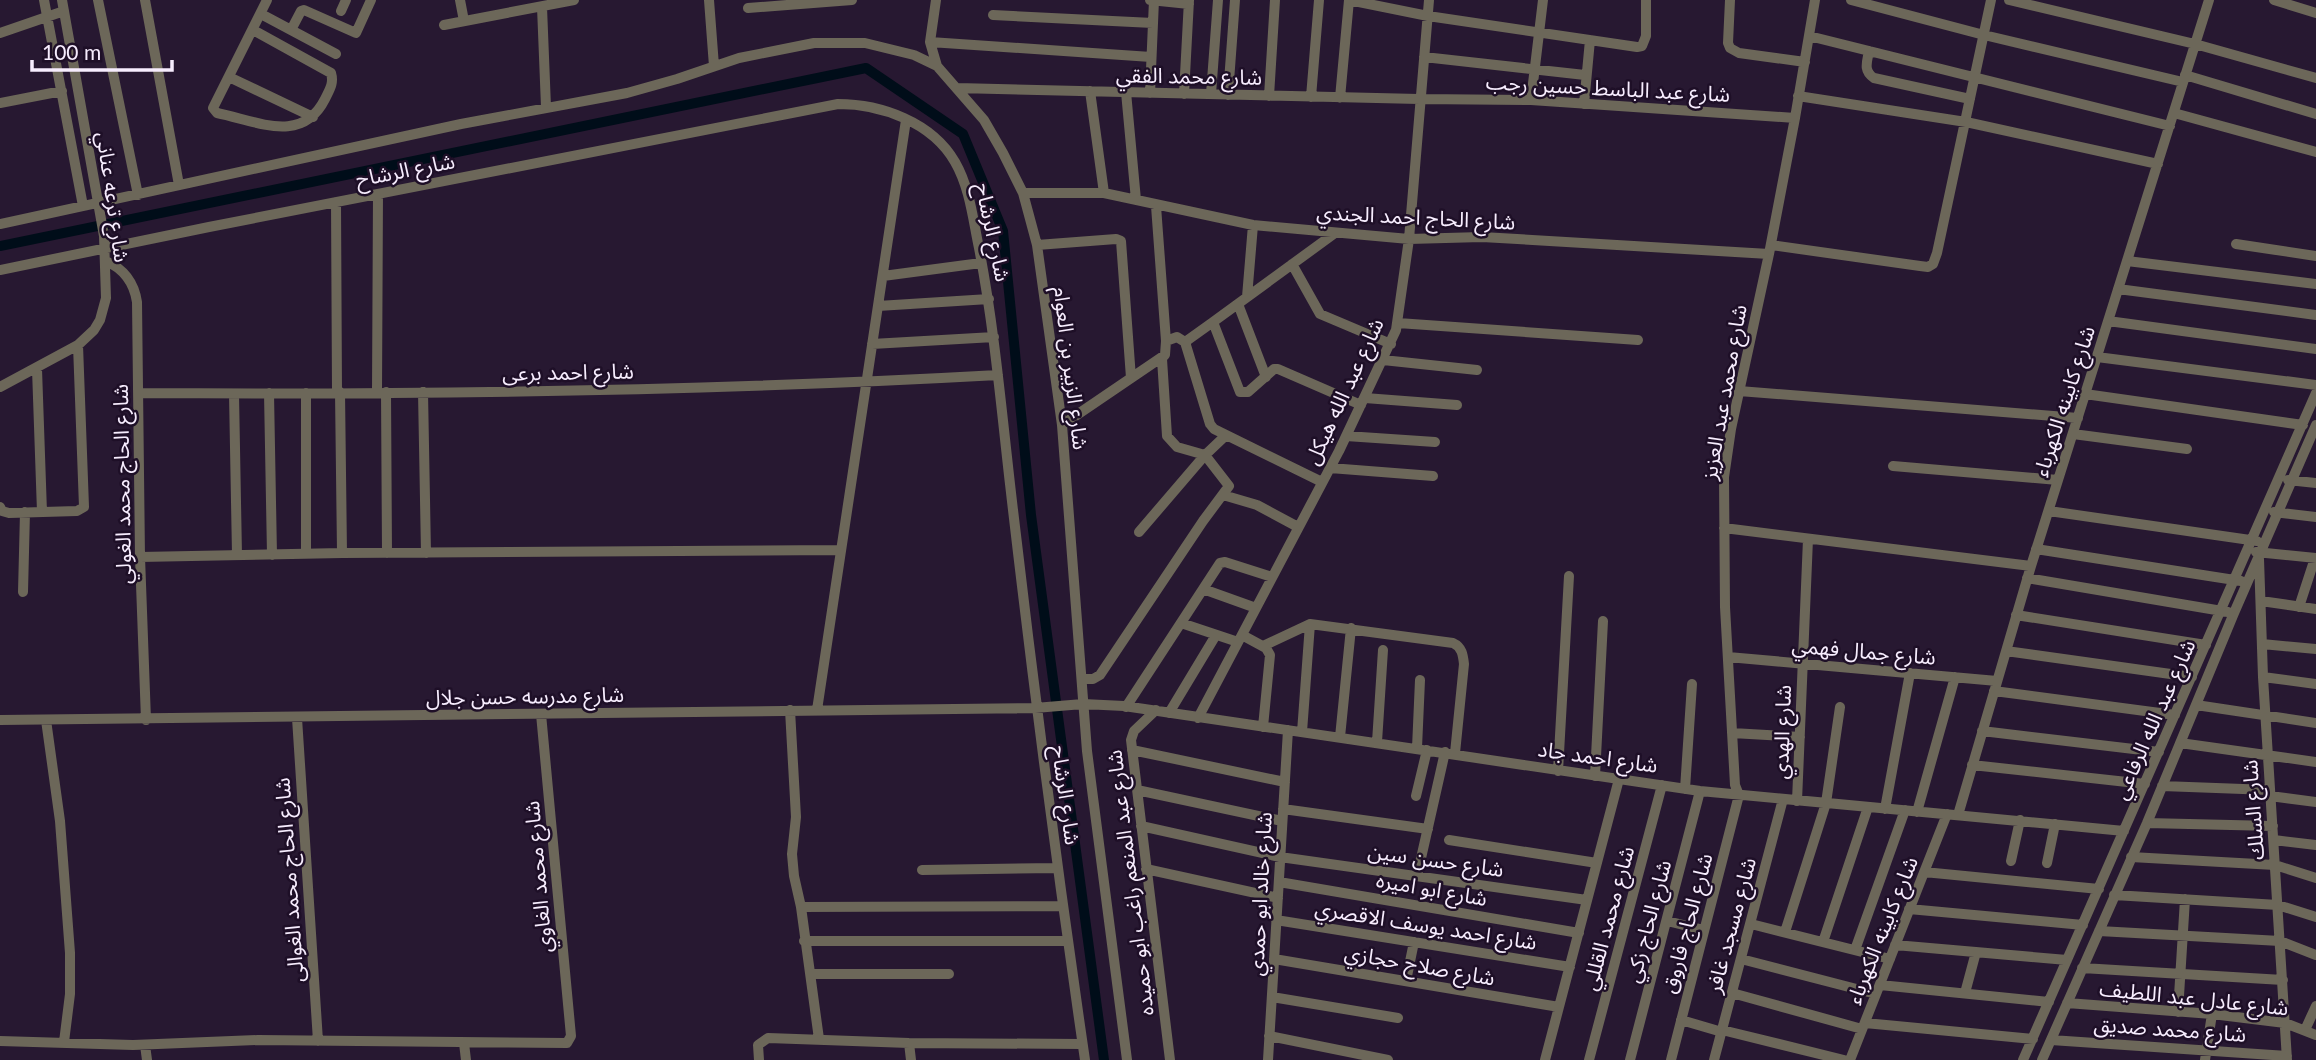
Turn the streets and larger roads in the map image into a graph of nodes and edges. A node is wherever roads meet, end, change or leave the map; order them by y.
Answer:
1 (44, 0) edge
2 (98, 0) edge
3 (145, 0) edge
4 (267, 0) edge
5 (346, 0) edge
6 (371, 0) edge
7 (460, 0) edge
8 (574, 0) edge
9 (709, 0) edge
10 (852, 0) edge
11 (936, 0) edge
12 (1152, 0) edge
13 (1218, 0) edge
14 (1235, 0) edge
15 (1275, 0) edge
16 (1319, 0) edge
17 (1349, 0) edge
18 (1429, 0) edge
19 (1543, 0) edge
20 (1646, 0) edge
21 (1730, 0) edge
22 (1815, 0) edge
23 (1852, 0) edge
24 (1991, 0) edge
25 (2009, 0) edge
26 (2208, 0) edge
27 (2274, 0) edge
28 (1189, 2) edge
29 (1385, 4) edge
30 (63, 6) edge
31 (541, 7) junction
32 (748, 8) dead end
33 (341, 11) dead end
34 (2316, 13) edge
35 (261, 14) junction
36 (993, 15) dead end
37 (1428, 16) junction
38 (47, 17) junction
39 (464, 21) junction
40 (1153, 23) junction
41 (444, 24) dead end
42 (253, 30) junction
43 (291, 30) junction
44 (1539, 32) junction
45 (0, 33) edge
46 (1984, 35) junction
47 (1809, 36) junction
48 (1590, 40) junction
49 (930, 42) junction
50 (2195, 44) junction
51 (1869, 51) junction
52 (336, 54) dead end
53 (1151, 57) junction
54 (1423, 57) junction
55 (1805, 62) junction
56 (714, 66) junction
57 (937, 66) junction
58 (1534, 68) junction
59 (1585, 75) junction
60 (1975, 76) junction
61 (229, 77) junction
62 (2316, 78) edge
63 (2184, 79) junction
64 (957, 88) junction
65 (62, 91) junction
66 (1090, 92) junction
67 (1126, 92) junction
68 (1150, 93) junction
69 (1184, 94) junction
70 (1211, 94) junction
71 (1228, 95) junction
72 (1269, 96) junction
73 (1798, 96) junction
74 (1311, 97) junction
75 (1340, 97) junction
76 (1419, 99) junction
77 (1970, 99) junction
78 (1531, 100) junction
79 (0, 103) edge
80 (1584, 104) junction
81 (546, 107) junction
82 (2174, 113) junction
83 (2316, 114) edge
84 (313, 117) junction
85 (1795, 118) junction
86 (906, 120) junction
87 (1966, 122) junction
88 (2170, 126) junction
89 (2316, 152) edge
90 (2158, 164) junction
91 (179, 185) junction
92 (1023, 193) junction
93 (1104, 193) junction
94 (378, 194) junction
95 (138, 195) junction
96 (1136, 200) junction
97 (336, 202) junction
98 (83, 206) junction
99 (1156, 206) junction
100 (99, 207) junction
101 (0, 223) edge
102 (1253, 225) junction
103 (1335, 233) junction
104 (1409, 239) junction
105 (2236, 244) dead end
106 (1037, 245) junction
107 (1770, 249) junction
108 (105, 255) junction
109 (2316, 256) edge
110 (2127, 261) junction
111 (981, 263) junction
112 (1292, 264) junction
113 (0, 270) edge
114 (883, 276) junction
115 (2316, 284) edge
116 (2118, 289) junction
117 (1247, 297) junction
118 (989, 299) junction
119 (1238, 304) junction
120 (878, 306) junction
121 (2316, 315) edge
122 (2108, 320) junction
123 (1213, 322) junction
124 (1398, 323) junction
125 (994, 337) junction
126 (1638, 340) dead end
127 (1166, 341) junction
128 (1185, 342) junction
129 (872, 344) junction
130 (1391, 344) junction
131 (78, 345) junction
132 (2316, 349) edge
133 (2097, 357) junction
134 (1162, 359) junction
135 (1383, 360) junction
136 (37, 369) junction
137 (1477, 370) dead end
138 (998, 375) junction
139 (1266, 377) junction
140 (1131, 378) junction
141 (866, 382) junction
142 (2316, 385) edge
143 (0, 387) edge
144 (1739, 391) junction
145 (339, 392) junction
146 (382, 392) junction
147 (423, 392) junction
148 (139, 393) junction
149 (269, 393) junction
150 (306, 393) junction
151 (2316, 393) edge
152 (234, 394) junction
153 (2085, 394) junction
154 (1363, 402) junction
155 (1457, 405) dead end
156 (2078, 418) junction
157 (1062, 425) junction
158 (2302, 425) junction
159 (2316, 425) edge
160 (2073, 434) junction
161 (1225, 436) junction
162 (1346, 436) junction
163 (1434, 442) dead end
164 (2295, 442) junction
165 (2312, 444) edge
166 (2188, 449) dead end
167 (1205, 455) junction
168 (1893, 466) dead end
169 (1330, 468) junction
170 (1433, 476) dead end
171 (2280, 478) junction
172 (2058, 480) junction
173 (2292, 480) junction
174 (1322, 482) junction
175 (2316, 483) edge
176 (1223, 495) junction
177 (0, 507) edge
178 (2049, 510) junction
179 (2265, 511) junction
180 (25, 512) junction
181 (42, 512) junction
182 (2278, 512) junction
183 (2316, 517) edge
184 (1298, 527) junction
185 (1724, 528) junction
186 (1139, 532) dead end
187 (1808, 539) junction
188 (2250, 545) junction
189 (2036, 549) junction
190 (841, 550) junction
191 (2261, 550) junction
192 (342, 553) junction
193 (387, 553) junction
194 (426, 553) junction
195 (306, 554) junction
196 (237, 555) junction
197 (272, 555) junction
198 (140, 557) junction
199 (2316, 558) edge
200 (2031, 566) junction
201 (1569, 576) dead end
202 (1272, 577) junction
203 (2027, 578) junction
204 (2235, 580) junction
205 (2247, 582) junction
206 (1203, 589) junction
207 (23, 592) dead end
208 (2261, 601) junction
209 (2299, 607) junction
210 (1256, 608) junction
211 (2316, 609) edge
212 (2221, 611) junction
213 (2234, 613) junction
214 (2017, 615) junction
215 (1602, 621) dead end
216 (1181, 623) junction
217 (1310, 624) junction
218 (1351, 628) junction
219 (1216, 635) junction
220 (1240, 639) junction
221 (2262, 643) junction
222 (2206, 645) junction
223 (1263, 646) junction
224 (2316, 649) edge
225 (1383, 650) dead end
226 (2006, 651) junction
227 (1728, 657) junction
228 (1803, 663) junction
229 (1910, 673) junction
230 (1955, 677) junction
231 (2192, 677) junction
232 (2263, 677) junction
233 (1082, 679) junction
234 (1420, 680) dead end
235 (1692, 684) dead end
236 (2316, 684) edge
237 (1996, 686) junction
238 (1083, 704) junction
239 (2196, 705) junction
240 (1126, 706) junction
241 (1050, 707) joint
242 (1840, 707) dead end
243 (1035, 708) junction
244 (790, 710) junction
245 (817, 710) junction
246 (1156, 710) junction
247 (1169, 713) junction
248 (541, 714) junction
249 (2175, 715) junction
250 (2265, 716) junction
251 (297, 718) junction
252 (1198, 718) junction
253 (0, 720) edge
254 (46, 720) junction
255 (146, 720) junction
256 (2316, 723) edge
257 (1263, 727) junction
258 (1288, 730) junction
259 (1982, 731) junction
260 (1302, 732) junction
261 (1732, 733) junction
262 (1340, 737) junction
263 (1800, 737) junction
264 (1377, 742) junction
265 (2180, 743) junction
266 (1422, 749) junction
267 (1132, 750) junction
268 (2159, 752) junction
269 (1450, 753) junction
270 (2268, 756) junction
271 (2316, 762) edge
272 (1972, 765) junction
273 (1558, 771) junction
274 (1595, 776) junction
275 (1619, 779) junction
276 (1284, 782) junction
277 (2145, 784) junction
278 (1662, 785) junction
279 (2162, 786) junction
280 (1685, 789) junction
281 (1137, 790) junction
282 (1700, 791) junction
283 (2270, 793) junction
284 (1739, 795) junction
285 (1416, 796) dead end
286 (1783, 799) junction
287 (1797, 801) junction
288 (2316, 802) edge
289 (1826, 803) junction
290 (1868, 807) junction
291 (1283, 809) junction
292 (1885, 809) junction
293 (1905, 810) junction
294 (1917, 811) junction
295 (1952, 815) junction
296 (2020, 820) junction
297 (1282, 821) junction
298 (2147, 822) junction
299 (2055, 824) junction
300 (1141, 825) junction
301 (2273, 826) junction
302 (1428, 829) junction
303 (2124, 831) junction
304 (1449, 840) dead end
305 (2274, 840) junction
306 (2316, 845) edge
307 (1280, 857) junction
308 (2131, 857) junction
309 (2011, 861) dead end
310 (1597, 863) junction
311 (2047, 863) dead end
312 (2275, 864) junction
313 (1058, 869) junction
314 (1146, 869) junction
315 (922, 870) dead end
316 (1924, 872) junction
317 (1417, 876) junction
318 (2316, 878) edge
319 (1279, 882) junction
320 (2099, 890) junction
321 (2114, 895) junction
322 (1278, 898) junction
323 (2185, 898) junction
324 (1587, 900) junction
325 (2278, 905) junction
326 (1062, 906) junction
327 (801, 907) junction
328 (1909, 909) junction
329 (2316, 917) edge
330 (1276, 920) junction
331 (1667, 921) junction
332 (1751, 924) junction
333 (2083, 925) junction
334 (1704, 930) junction
335 (2099, 931) junction
336 (1785, 932) junction
337 (1578, 933) junction
338 (2182, 936) junction
339 (2280, 940) junction
340 (804, 941) junction
341 (1068, 941) junction
342 (1414, 942) junction
343 (1823, 942) junction
344 (1895, 945) junction
345 (1855, 950) junction
346 (1976, 951) junction
347 (2316, 954) edge
348 (1890, 958) junction
349 (1274, 959) junction
350 (1741, 959) junction
351 (2067, 960) junction
352 (1570, 967) junction
353 (2082, 968) junction
354 (2180, 973) junction
355 (811, 974) junction
356 (949, 974) dead end
357 (2283, 980) junction
358 (1406, 981) junction
359 (1878, 989) junction
360 (1732, 993) junction
361 (1965, 993) junction
362 (1272, 997) junction
363 (2049, 1002) junction
364 (2067, 1003) junction
365 (2316, 1006) edge
366 (1559, 1007) junction
367 (2178, 1012) junction
368 (2212, 1014) junction
369 (1398, 1018) dead end
370 (1681, 1020) junction
371 (2285, 1023) junction
372 (1864, 1026) junction
373 (2305, 1030) junction
374 (1722, 1031) junction
375 (2316, 1035) edge
376 (1269, 1036) junction
377 (819, 1038) junction
378 (2033, 1039) junction
379 (2050, 1040) junction
380 (0, 1041) edge
381 (318, 1041) junction
382 (64, 1042) junction
383 (464, 1043) junction
384 (909, 1043) junction
385 (1082, 1044) junction
386 (145, 1045) junction
387 (2206, 1054) edge
388 (2287, 1058) edge
389 (147, 1060) edge
390 (466, 1060) edge
391 (759, 1060) edge
392 (911, 1060) edge
393 (1084, 1060) edge
394 (1127, 1060) edge
395 (1172, 1060) edge
396 (1268, 1060) edge
397 (1388, 1060) edge
398 (1545, 1060) edge
399 (1589, 1060) edge
400 (1630, 1060) edge
401 (1671, 1060) edge
402 (1714, 1060) edge
403 (1844, 1060) edge
404 (1850, 1060) edge
405 (2023, 1060) edge
406 (2042, 1060) edge

1 - 38 street, شارع ترعه عناني
2 - 95 street
3 - 91 street
4 - 35 street
5 - 33 street
6 - 43 street
7 - 39 street
8 - 31 street
9 - 56 street
10 - 32 street
11 - 49 street
12 - 28 street
12 - 40 street
13 - 70 street
14 - 71 street
15 - 72 street
16 - 74 street
17 - 29 street
17 - 75 street
18 - 37 street, شارع عبد الله هيكل
19 - 44 street
20 - 48 street
21 - 55 street
22 - 47 street, شارع محمد عبد العزيز
23 - 46 street
24 - 46 street
25 - 50 street
26 - 50 street, شارع كابينه الكهرباء
27 - 34 street
28 - 69 street
29 - 37 street
30 - 38 street
30 - 100 street, شارع ترعه عناني
31 - 39 street
31 - 81 street
35 - 42 street
35 - 43 street
36 - 40 street
37 - 44 street
37 - 54 street, شارع عبد الله هيكل
38 - 45 street
38 - 65 street, شارع ترعه عناني
39 - 41 street
40 - 53 street
42 - 61 street
42 - 84 street
43 - 52 street
44 - 48 street
44 - 58 street
46 - 60 street
46 - 63 street
47 - 51 street
47 - 55 street, شارع محمد عبد العزيز
48 - 59 street
49 - 53 street
49 - 57 street
50 - 62 street
50 - 63 street, شارع كابينه الكهرباء
51 - 60 street
51 - 77 street
53 - 68 street
54 - 58 street
54 - 76 street, شارع عبد الله هيكل
55 - 73 street, شارع محمد عبد العزيز
56 - 57 street, شارع الرشاح
56 - 81 street, شارع الرشاح
57 - 64 street, شارع الزبير بن العوام
58 - 59 street
58 - 78 street
59 - 80 street
60 - 77 street
60 - 88 street
61 - 84 street
61 - 84 street
63 - 82 street, شارع كابينه الكهرباء
63 - 83 street
64 - 66 street, شارع محمد الفقي
64 - 92 street, شارع الزبير بن العوام
65 - 79 street
65 - 98 street, شارع ترعه عناني
66 - 67 street, شارع محمد الفقي
66 - 93 street
67 - 68 street, شارع محمد الفقي
67 - 96 street
68 - 69 street, شارع محمد الفقي
69 - 70 street, شارع محمد الفقي
70 - 71 street, شارع محمد الفقي
71 - 72 street, شارع محمد الفقي
72 - 74 street, شارع محمد الفقي
73 - 85 street, شارع محمد عبد العزيز
73 - 87 street
74 - 75 street, شارع محمد الفقي
75 - 76 street, شارع محمد الفقي
76 - 78 street, شارع عبد الباسط حسين رجب
76 - 104 street, شارع عبد الله هيكل
77 - 87 street
78 - 80 street, شارع عبد الباسط حسين رجب
80 - 85 street, شارع عبد الباسط حسين رجب
81 - 91 street, شارع الرشاح
82 - 88 street, شارع كابينه الكهرباء
82 - 89 street
85 - 107 street, شارع محمد عبد العزيز
86 - 94 street, شارع الرشاح
86 - 111 street, شارع الرشاح
86 - 114 street
87 - 90 street
87 - 107 street, شارع الحاج احمد الجندي
88 - 90 street, شارع كابينه الكهرباء
90 - 110 street, شارع كابينه الكهرباء
91 - 95 street, شارع الرشاح
92 - 93 street, شارع الحاج احمد الجندي
92 - 106 street, شارع الزبير بن العوام
93 - 96 street, شارع الحاج احمد الجندي
94 - 97 street, شارع الرشاح
94 - 146 street
95 - 100 street, شارع الرشاح
96 - 99 street, شارع الحاج احمد الجندي
97 - 108 street, شارع الرشاح
97 - 145 street
98 - 100 street, شارع الرشاح
98 - 101 street, شارع الرشاح
99 - 102 street, شارع الحاج احمد الجندي
99 - 127 street
100 - 108 street, شارع ترعه عناني
102 - 103 street, شارع الحاج احمد الجندي
102 - 117 street
103 - 104 street, شارع الحاج احمد الجندي
103 - 112 street
104 - 107 street, شارع الحاج احمد الجندي
104 - 124 street, شارع عبد الله هيكل
105 - 109 street
106 - 140 street
106 - 157 street, شارع الزبير بن العوام
107 - 144 street, شارع محمد عبد العزيز
108 - 113 street, شارع الرشاح
108 - 131 street, شارع ترعه عناني
108 - 148 street, شارع الحاج محمد الغولي
110 - 115 street
110 - 116 street, شارع كابينه الكهرباء
111 - 114 street
111 - 118 street, شارع الرشاح
112 - 117 street
112 - 130 street
114 - 120 street
116 - 121 street
116 - 122 street, شارع كابينه الكهرباء
117 - 119 street
118 - 120 street
118 - 125 street, شارع الرشاح
119 - 123 street
119 - 139 street
120 - 129 street
122 - 132 street
122 - 133 street, شارع كابينه الكهرباء
123 - 128 street
123 - 139 street
124 - 126 street
124 - 130 street, شارع عبد الله هيكل
125 - 129 street
125 - 138 street, شارع الرشاح
127 - 128 street
127 - 134 street
128 - 161 street
129 - 141 street
130 - 135 street, شارع عبد الله هيكل
131 - 136 street, شارع ترعه عناني
131 - 181 street
133 - 142 street
133 - 153 street, شارع كابينه الكهرباء
134 - 140 street
134 - 167 street
135 - 137 street
135 - 154 street, شارع عبد الله هيكل
136 - 143 street, شارع ترعه عناني
136 - 181 street
138 - 141 street, شارع احمد برعى
138 - 243 street, شارع الرشاح
139 - 154 street
140 - 157 street
141 - 147 street, شارع احمد برعى
141 - 190 street
144 - 156 street
144 - 185 street, شارع محمد عبد العزيز
145 - 146 street, شارع احمد برعى
145 - 150 street, شارع احمد برعى
145 - 192 street
146 - 147 street, شارع احمد برعى
146 - 193 street
147 - 194 street
148 - 152 street, شارع احمد برعى
148 - 198 street, شارع الحاج محمد الغولي
149 - 150 street, شارع احمد برعى
149 - 152 street, شارع احمد برعى
149 - 197 street
150 - 195 street
151 - 158 street, شارع عبد الله الرفاعي
152 - 196 street
153 - 156 street, شارع كابينه الكهرباء
153 - 158 street
154 - 155 street
154 - 162 street, شارع عبد الله هيكل
156 - 160 street, شارع كابينه الكهرباء
157 - 233 street, شارع الزبير بن العوام
158 - 164 street, شارع عبد الله الرفاعي
159 - 165 street, شارع عبد الله الرفاعي
160 - 166 street
160 - 172 street, شارع كابينه الكهرباء
161 - 167 street
161 - 174 street
162 - 163 street
162 - 169 street, شارع عبد الله هيكل
164 - 165 street
164 - 171 street, شارع عبد الله الرفاعي
165 - 173 street, شارع عبد الله الرفاعي
167 - 176 street
167 - 186 street
168 - 172 street
169 - 170 street
169 - 174 street, شارع عبد الله هيكل
171 - 173 street
171 - 179 street, شارع عبد الله الرفاعي
172 - 178 street, شارع كابينه الكهرباء
173 - 175 street
173 - 182 street, شارع عبد الله الرفاعي
174 - 184 street, شارع عبد الله هيكل
176 - 184 street
176 - 233 street
177 - 180 street
178 - 188 street
178 - 189 street, شارع كابينه الكهرباء
179 - 182 street
179 - 188 street, شارع عبد الله الرفاعي
180 - 181 street
180 - 207 street
182 - 183 street
182 - 191 street, شارع عبد الله الرفاعي
184 - 202 street, شارع عبد الله هيكل
185 - 187 street
185 - 227 street, شارع محمد عبد العزيز
187 - 200 street
187 - 228 street, شارع الهدي
188 - 191 street
188 - 204 street, شارع عبد الله الرفاعي
189 - 200 street, شارع كابينه الكهرباء
189 - 204 street
190 - 194 street
190 - 245 street
191 - 199 street
191 - 205 street, شارع عبد الله الرفاعي
191 - 208 street, شارع السلك
192 - 193 street
192 - 195 street
193 - 194 street
195 - 197 street
196 - 197 street
196 - 198 street
198 - 255 street, شارع الحاج محمد الغولي
199 - 209 street
200 - 203 street, شارع كابينه الكهرباء
201 - 273 street
202 - 206 street
202 - 210 street, شارع عبد الله هيكل
203 - 212 street
203 - 214 street, شارع كابينه الكهرباء
204 - 205 street
204 - 212 street, شارع عبد الله الرفاعي
205 - 213 street, شارع عبد الله الرفاعي
206 - 210 street
206 - 216 street
208 - 209 street
208 - 221 street, شارع السلك
209 - 211 street
210 - 220 street, شارع عبد الله هيكل
212 - 213 street
212 - 222 street, شارع عبد الله الرفاعي
213 - 239 street, شارع عبد الله الرفاعي
214 - 222 street
214 - 226 street, شارع كابينه الكهرباء
215 - 274 street
216 - 219 street
216 - 240 street
217 - 218 street
217 - 223 street
217 - 260 street
218 - 262 street
218 - 269 street
219 - 220 street
219 - 247 street
220 - 223 street
220 - 252 street, شارع عبد الله هيكل
221 - 224 street
221 - 232 street, شارع السلك
222 - 231 street, شارع عبد الله الرفاعي
223 - 257 street
225 - 264 street
226 - 231 street
226 - 237 street, شارع كابينه الكهرباء
227 - 228 street, شارع جمال فهمي
227 - 261 street, شارع محمد عبد العزيز
228 - 229 street, شارع جمال فهمي
228 - 263 street, شارع الهدي
229 - 230 street, شارع جمال فهمي
229 - 292 street
230 - 237 street, شارع جمال فهمي
230 - 294 street
231 - 249 street, شارع عبد الله الرفاعي
232 - 236 street
232 - 250 street, شارع السلك
233 - 238 street, شارع الزبير بن العوام
234 - 266 street
235 - 280 street
237 - 249 street, شارع جمال فهمي
237 - 259 street, شارع كابينه الكهرباء
238 - 240 street, شارع احمد جاد
238 - 241 street, شارع احمد جاد
238 - 394 street, شارع الزبير بن العوام
239 - 250 street
239 - 265 street, شارع عبد الله الرفاعي
240 - 246 street, شارع احمد جاد
241 - 243 street, شارع مدرسه حسن جلال
242 - 289 street
243 - 245 street, شارع مدرسه حسن جلال
243 - 313 street, شارع الرشاح
244 - 245 street, شارع مدرسه حسن جلال
244 - 248 street, شارع مدرسه حسن جلال
244 - 327 street
246 - 247 street, شارع احمد جاد
246 - 267 street, شارع عبد المنعم راغب ابو حميده
247 - 252 street, شارع احمد جاد
248 - 251 street, شارع مدرسه حسن جلال
248 - 383 street, شارع محمد الغاوي
249 - 268 street, شارع عبد الله الرفاعي
250 - 256 street
250 - 270 street, شارع السلك
251 - 255 street, شارع مدرسه حسن جلال
251 - 381 street, شارع الحاج محمد الغوالى
252 - 257 street, شارع احمد جاد
253 - 254 street, شارع مدرسه حسن جلال
254 - 255 street, شارع مدرسه حسن جلال
254 - 382 street
257 - 258 street, شارع احمد جاد
258 - 260 street, شارع احمد جاد
258 - 276 street, شارع خالد ابو حمدي
259 - 268 street
259 - 272 street, شارع كابينه الكهرباء
260 - 262 street, شارع احمد جاد
261 - 263 street
261 - 284 street, شارع محمد عبد العزيز
262 - 264 street, شارع احمد جاد
263 - 287 street, شارع الهدي
264 - 266 street, شارع احمد جاد
265 - 270 street
265 - 279 street, شارع عبد الله الرفاعي
266 - 269 street, شارع احمد جاد
266 - 285 street
267 - 276 street
267 - 281 street, شارع عبد المنعم راغب ابو حميده
268 - 277 street, شارع عبد الله الرفاعي
269 - 273 street, شارع احمد جاد
269 - 302 street
270 - 271 street
270 - 283 street, شارع السلك
272 - 277 street
272 - 295 street, شارع كابينه الكهرباء
273 - 274 street, شارع احمد جاد
274 - 275 street, شارع احمد جاد
275 - 278 street, شارع احمد جاد
275 - 310 street
276 - 291 street, شارع خالد ابو حمدي
277 - 303 street, شارع عبد الله الرفاعي
278 - 280 street, شارع احمد جاد
278 - 399 street, شارع محمد القللي
279 - 283 street
279 - 298 street, شارع عبد الله الرفاعي
280 - 282 street, شارع احمد جاد
281 - 297 street
281 - 300 street, شارع عبد المنعم راغب ابو حميده
282 - 284 street, شارع احمد جاد
282 - 331 street, شارع الحاج زكي
283 - 288 street
283 - 301 street, شارع السلك
284 - 286 street, شارع احمد جاد
284 - 334 street, شارع الحاج فاروق
286 - 287 street, شارع احمد جاد
286 - 332 street, شارع مسجد غافر
287 - 289 street, شارع احمد جاد
289 - 290 street, شارع احمد جاد
289 - 336 street
290 - 292 street, شارع احمد جاد
290 - 343 street
291 - 297 street, شارع خالد ابو حمدي
291 - 302 street
292 - 293 street, شارع احمد جاد
293 - 294 street, شارع احمد جاد
293 - 345 street
294 - 295 street, شارع احمد جاد
295 - 296 street, شارع احمد جاد
295 - 316 street, شارع كابينه الكهرباء
296 - 299 street, شارع احمد جاد
296 - 309 street
297 - 307 street, شارع خالد ابو حمدي
298 - 301 street
298 - 308 street, شارع عبد الله الرفاعي
299 - 303 street, شارع احمد جاد
299 - 311 street
300 - 307 street, شارع حسن سين
300 - 314 street, شارع عبد المنعم راغب ابو حميده
301 - 305 street, شارع السلك
302 - 317 street
303 - 320 street, شارع عبد الله الرفاعي
304 - 310 street
305 - 306 street
305 - 312 street, شارع السلك
307 - 317 street, شارع حسن سين
307 - 319 street, شارع خالد ابو حمدي
308 - 312 street
308 - 321 street, شارع عبد الله الرفاعي
310 - 324 street
312 - 318 street
312 - 325 street, شارع السلك
313 - 315 street
313 - 326 street, شارع الرشاح
314 - 322 street
314 - 395 street, شارع عبد المنعم راغب ابو حميده
316 - 320 street
316 - 328 street, شارع كابينه الكهرباء
317 - 324 street, شارع حسن سين
319 - 322 street, شارع خالد ابو حمدي
319 - 337 street, شارع ابو اميره
320 - 333 street, شارع عبد الله الرفاعي
321 - 323 street
321 - 335 street, شارع عبد الله الرفاعي
322 - 330 street, شارع خالد ابو حمدي
323 - 325 street
323 - 338 street
324 - 337 street
325 - 329 street
325 - 339 street, شارع السلك
326 - 327 street
326 - 341 street, شارع الرشاح
327 - 340 street
328 - 333 street
328 - 344 street, شارع كابينه الكهرباء
330 - 342 street, شارع احمد يوسف الاقصري
330 - 349 street, شارع خالد ابو حمدي
331 - 334 street
331 - 400 street, شارع الحاج زكي
332 - 336 street
332 - 350 street, شارع مسجد غافر
333 - 351 street, شارع عبد الله الرفاعي
334 - 370 street, شارع الحاج فاروق
335 - 338 street
335 - 353 street, شارع عبد الله الرفاعي
336 - 343 street
337 - 352 street
338 - 339 street
338 - 354 street
339 - 347 street
339 - 357 street, شارع السلك
340 - 341 street
340 - 355 street
341 - 385 street, شارع الرشاح
342 - 352 street, شارع احمد يوسف الاقصري
342 - 358 street
343 - 345 street
344 - 346 street
344 - 348 street, شارع كابينه الكهرباء
345 - 348 street
346 - 351 street
346 - 361 street
348 - 359 street, شارع كابينه الكهرباء
349 - 358 street, شارع صلاح حجازي
349 - 362 street, شارع خالد ابو حمدي
350 - 359 street
350 - 360 street, شارع مسجد غافر
351 - 363 street, شارع عبد الله الرفاعي
352 - 366 street
353 - 354 street
353 - 364 street, شارع عبد الله الرفاعي
354 - 357 street
354 - 367 street
355 - 356 street
355 - 377 street
357 - 371 street, شارع السلك
358 - 366 street, شارع صلاح حجازي
359 - 361 street
359 - 372 street, شارع كابينه الكهرباء
360 - 372 street
360 - 374 street, شارع مسجد غافر
361 - 363 street
362 - 369 street
362 - 376 street, شارع خالد ابو حمدي
363 - 378 street, شارع عبد الله الرفاعي
364 - 367 street, شارع عادل عبد اللطيف
364 - 379 street, شارع عبد الله الرفاعي
365 - 373 street
366 - 398 street
367 - 368 street, شارع عادل عبد اللطيف
368 - 371 street, شارع عادل عبد اللطيف
368 - 387 street
370 - 374 street
370 - 401 street, شارع الحاج فاروق
371 - 373 street, شارع عادل عبد اللطيف
371 - 388 street, شارع السلك
372 - 378 street
372 - 404 street, شارع كابينه الكهرباء
373 - 375 street, شارع عادل عبد اللطيف
374 - 402 street, شارع مسجد غافر
374 - 403 street
376 - 396 street, شارع خالد ابو حمدي
376 - 397 street
377 - 384 street
377 - 391 street
378 - 405 street, شارع عبد الله الرفاعي
379 - 387 street, شارع محمد صديق
379 - 406 street, شارع عبد الله الرفاعي
380 - 382 street
381 - 383 street
381 - 386 street
382 - 386 street
383 - 390 street
384 - 385 street
384 - 392 street
385 - 393 street, شارع الرشاح
386 - 389 street
387 - 388 street, شارع محمد صديق

